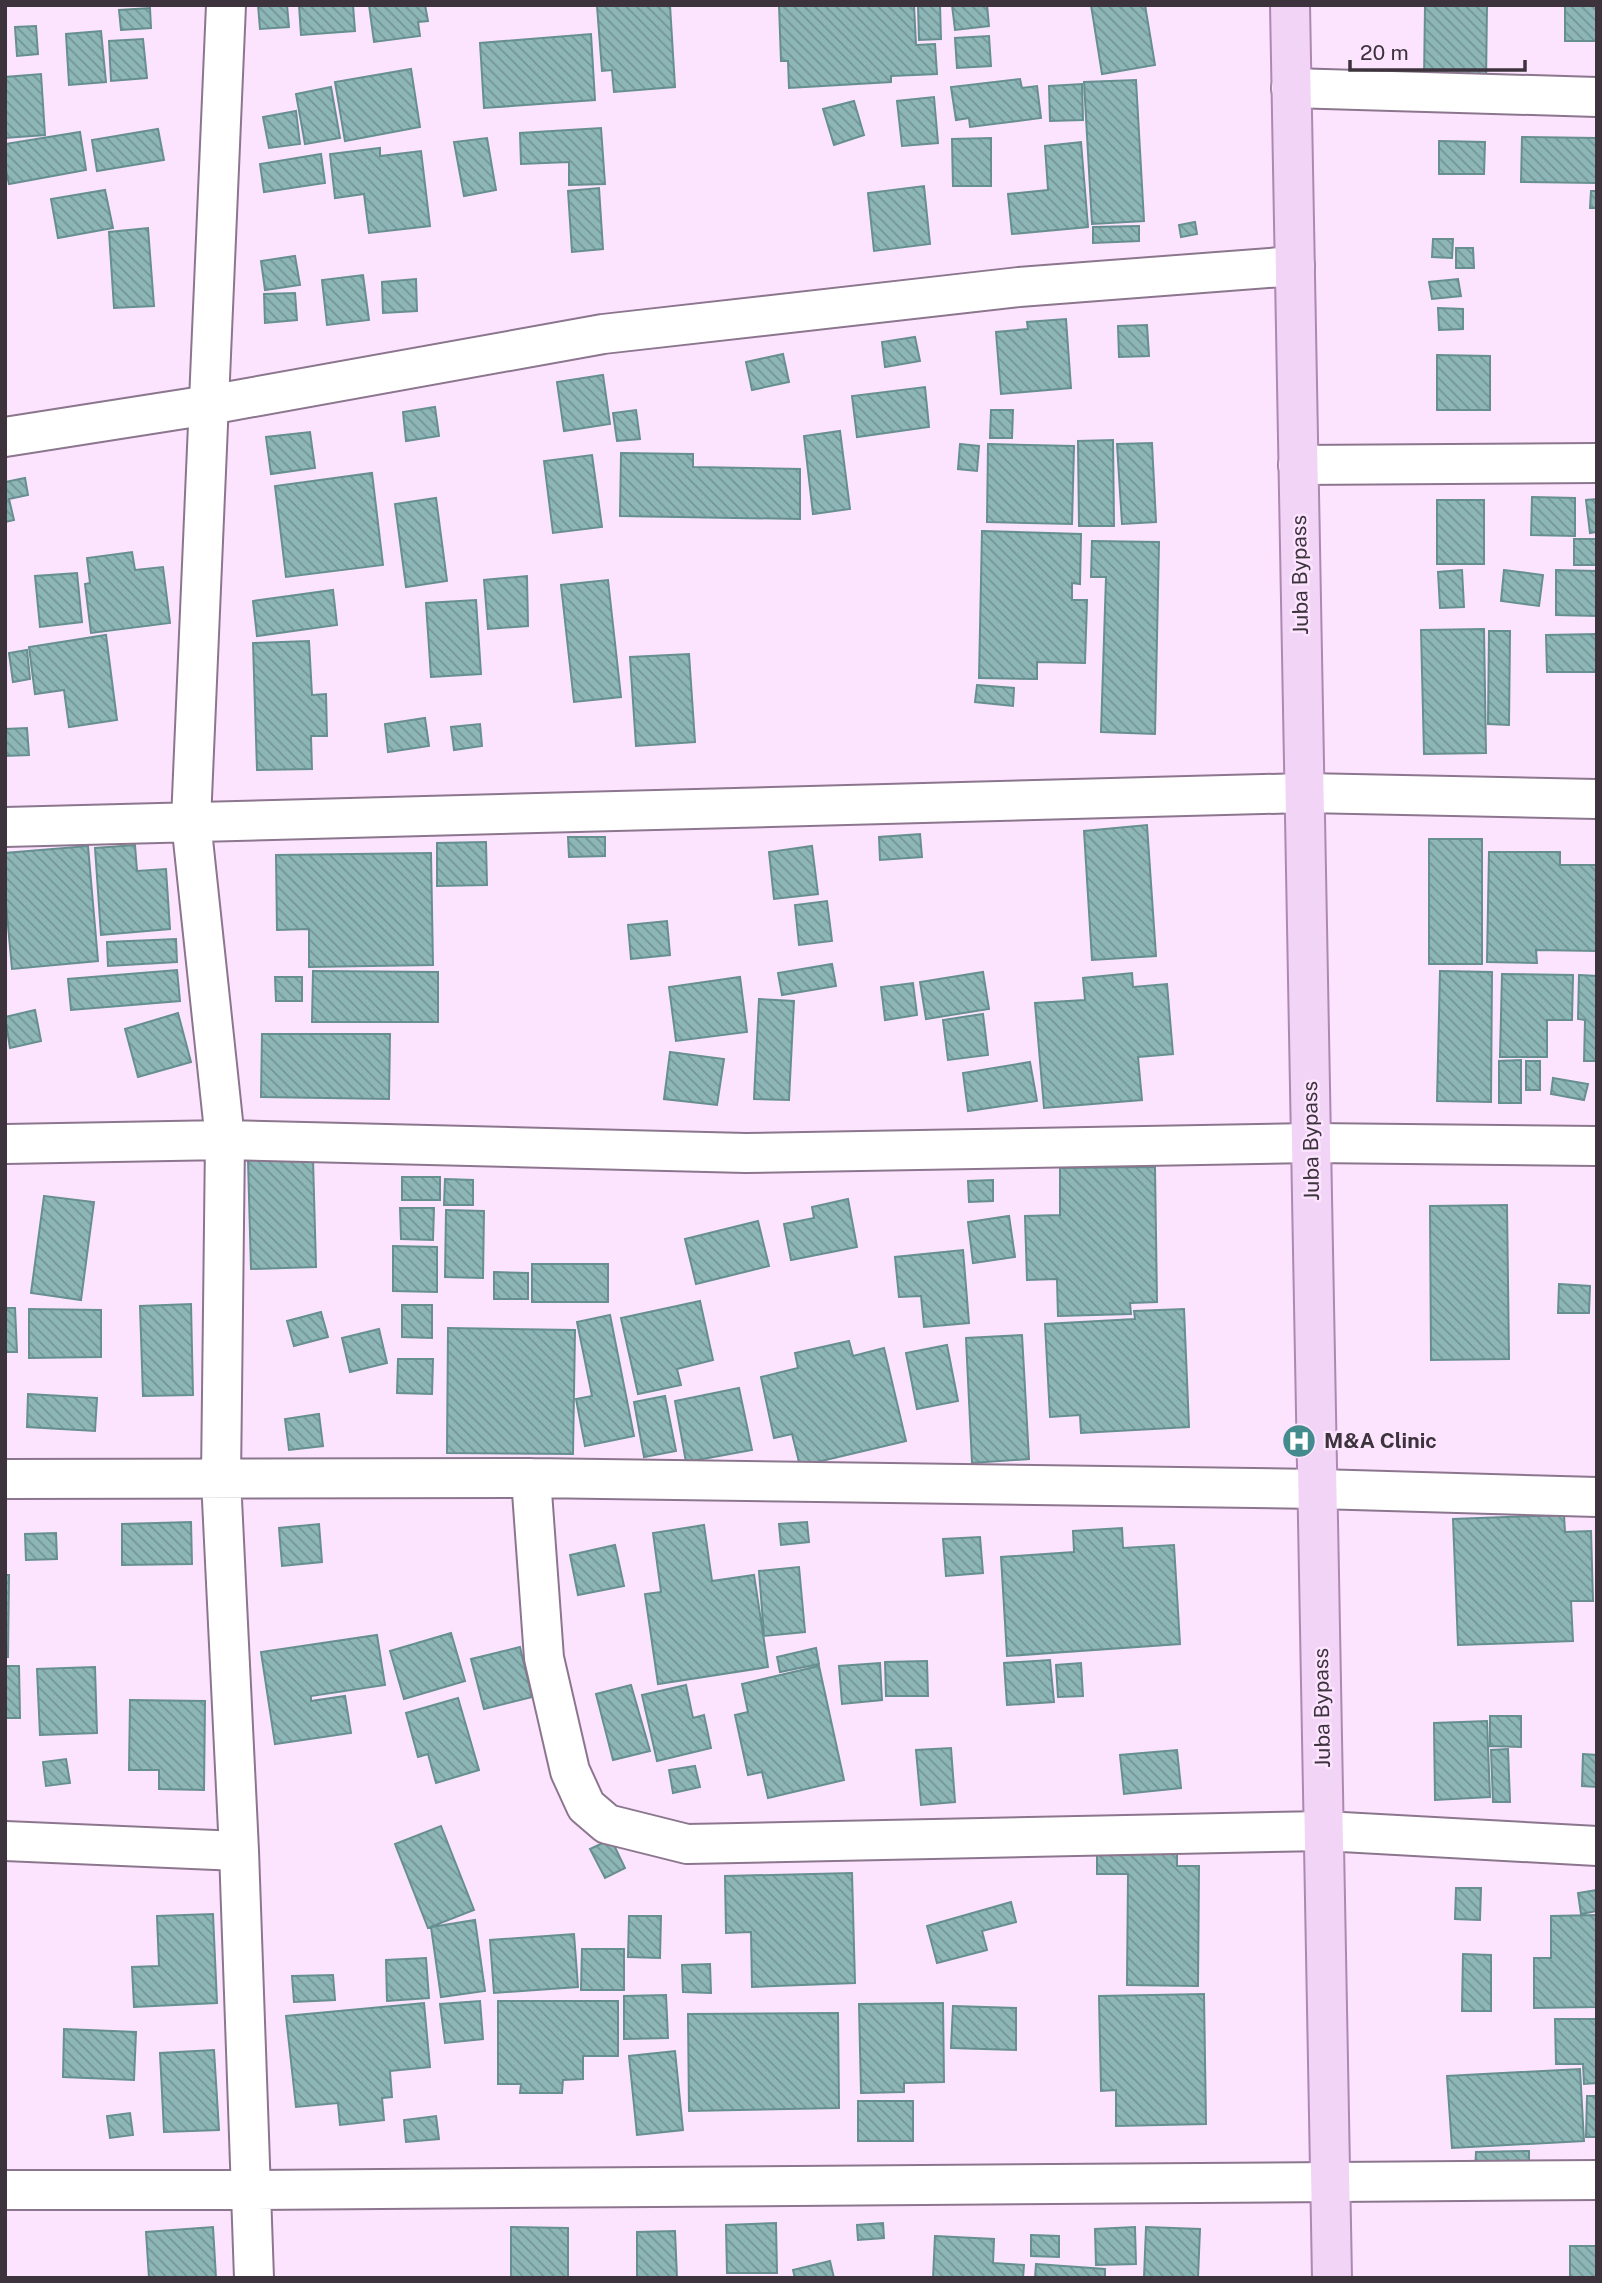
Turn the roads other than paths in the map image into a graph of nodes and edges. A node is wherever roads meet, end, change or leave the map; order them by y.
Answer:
1 (226, 5) edge
2 (1290, 5) edge
3 (1291, 88) junction
4 (1597, 97) edge
5 (1295, 266) junction
6 (209, 405) junction
7 (5, 438) edge
8 (1597, 463) edge
9 (1298, 466) junction
10 (1305, 793) junction
11 (1597, 799) edge
12 (191, 821) junction
13 (5, 827) edge
14 (225, 1140) junction
15 (1311, 1143) junction
16 (5, 1144) edge
17 (1597, 1146) edge
18 (531, 1478) junction
19 (5, 1479) edge
20 (220, 1479) junction
21 (1318, 1489) junction
22 (1597, 1497) edge
23 (1324, 1830) junction
24 (5, 1841) edge
25 (1597, 1846) edge
26 (239, 1851) junction
27 (1597, 2180) edge
28 (1330, 2182) junction
29 (5, 2190) edge
30 (251, 2190) junction
31 (254, 2278) edge
32 (1332, 2278) edge

1 - 6 street
2 - 3 main road, Juba Bypass
3 - 4 street
3 - 5 main road, Juba Bypass
5 - 6 street
5 - 9 main road, Juba Bypass
6 - 7 street
6 - 12 street
8 - 9 street
9 - 10 main road, Juba Bypass
10 - 11 street
10 - 12 street
10 - 15 main road, Juba Bypass
12 - 13 street
12 - 14 street
14 - 15 street
14 - 16 street
14 - 20 street
15 - 17 street
15 - 21 main road, Juba Bypass
18 - 20 street
18 - 21 street
18 - 23 street
19 - 20 street
20 - 26 street
21 - 22 street
21 - 23 main road, Juba Bypass
23 - 25 street
23 - 28 main road, Juba Bypass
24 - 26 street
26 - 30 street
27 - 28 street
28 - 30 street
28 - 32 main road, Juba Bypass
29 - 30 street
30 - 31 street

